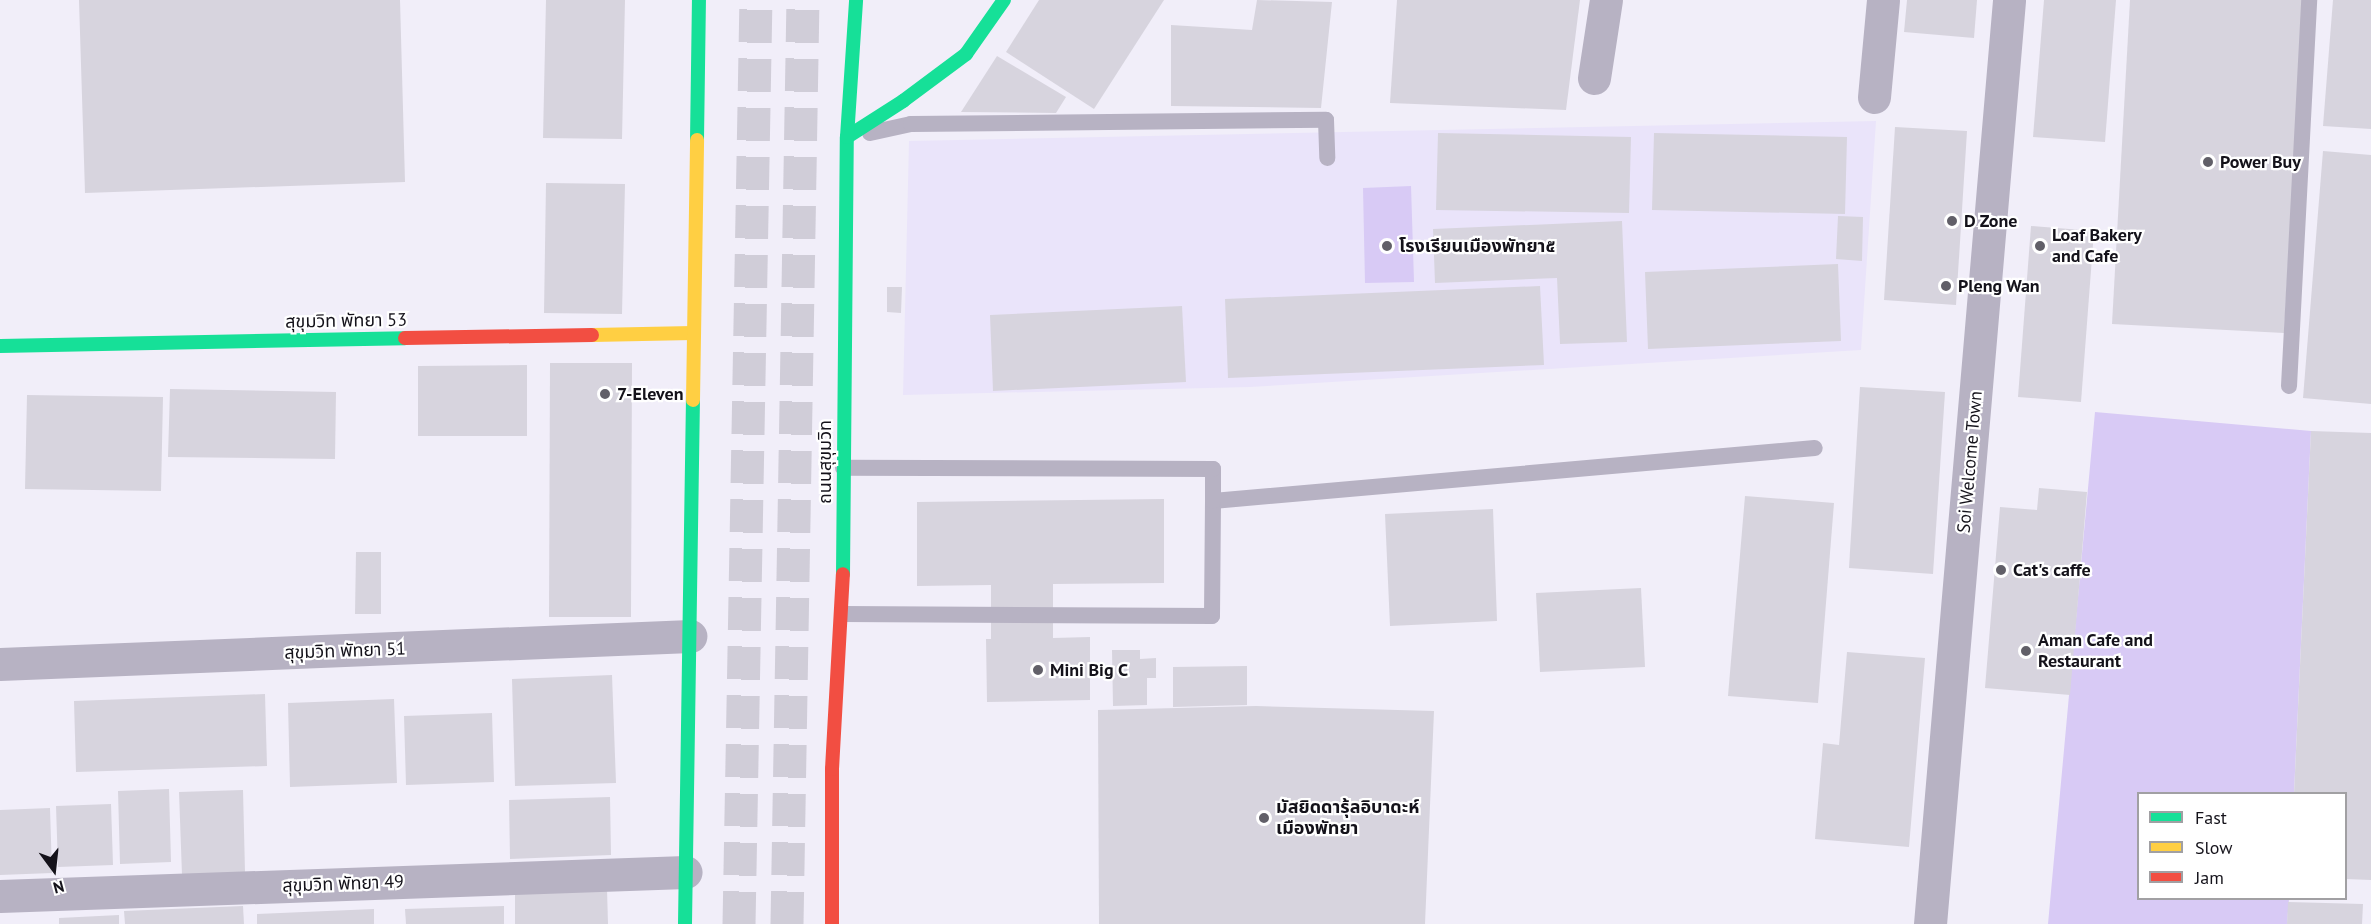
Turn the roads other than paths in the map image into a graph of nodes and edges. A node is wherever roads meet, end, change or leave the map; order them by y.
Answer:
1 (699, 0) edge
2 (856, 0) edge
3 (867, 0) edge
4 (1004, 0) edge
5 (1606, 0) edge
6 (1883, 0) edge
7 (2009, 0) edge
8 (2309, 0) edge
9 (853, 68) junction
10 (1594, 78) dead end
11 (1874, 97) dead end
12 (847, 137) junction
13 (1327, 158) dead end
14 (693, 333) junction
15 (0, 346) edge
16 (2289, 386) dead end
17 (1815, 448) dead end
18 (843, 468) junction
19 (1213, 501) junction
20 (843, 614) junction
21 (690, 636) junction
22 (0, 664) edge
23 (686, 872) junction
24 (0, 896) edge
25 (685, 924) edge
26 (832, 924) edge
27 (1930, 924) edge

1 - 14 main road
2 - 9 main road, ถนนสุขุมวิท
3 - 9 main road
4 - 12 main road
5 - 10 street
6 - 11 street
7 - 27 street, Soi Welcome Town
8 - 16 lane
9 - 12 main road, ถนนสุขุมวิท
12 - 13 lane
12 - 18 main road, ถนนสุขุมวิท
14 - 15 main road, สุขุมวิท พัทยา 53
14 - 21 main road
17 - 19 lane
18 - 19 lane
18 - 20 main road, ถนนสุขุมวิท
19 - 20 lane
20 - 26 main road, ถนนสุขุมวิท
21 - 22 street, สุขุมวิท พัทยา 51
21 - 23 main road
23 - 24 street, สุขุมวิท พัทยา 49
23 - 25 main road

